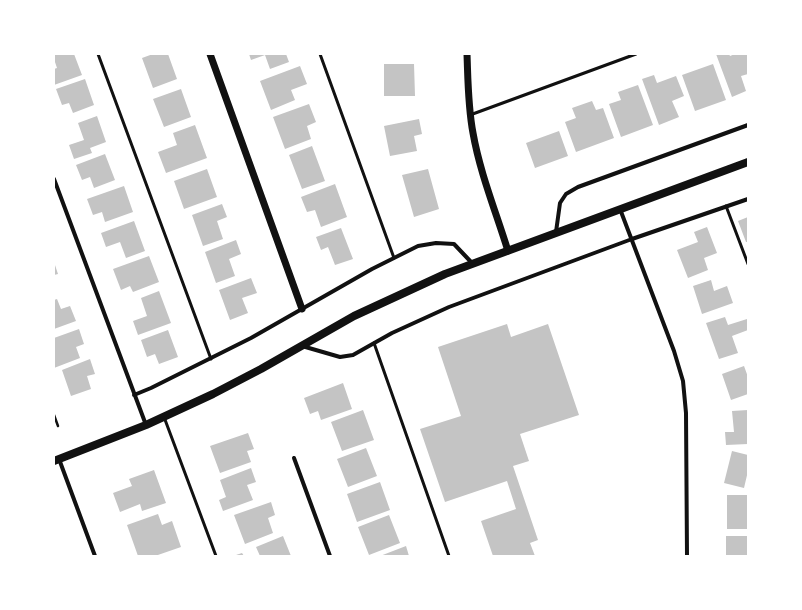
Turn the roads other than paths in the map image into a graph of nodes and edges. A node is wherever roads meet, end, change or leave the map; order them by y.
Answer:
1 (98, 54) edge
2 (210, 54) edge
3 (320, 54) edge
4 (467, 54) edge
5 (636, 54) edge
6 (470, 115) junction
7 (748, 125) edge
8 (748, 162) edge
9 (54, 179) edge
10 (59, 193) junction
11 (54, 195) edge
12 (748, 199) edge
13 (726, 206) junction
14 (620, 209) junction
15 (556, 232) junction
16 (632, 240) junction
17 (508, 251) junction
18 (394, 258) junction
19 (472, 263) junction
20 (748, 264) edge
21 (302, 309) junction
22 (374, 343) junction
23 (302, 346) junction
24 (211, 359) junction
25 (134, 395) junction
26 (164, 417) junction
27 (146, 426) junction
28 (294, 458) dead end
29 (57, 460) edge
30 (95, 556) edge
31 (216, 556) edge
32 (330, 556) edge
33 (449, 556) edge
34 (687, 556) edge

1 - 24 lane
2 - 21 street
3 - 18 lane
4 - 6 street
5 - 6 lane
6 - 17 street
7 - 15 street
8 - 14 main road
9 - 10 street
10 - 11 street
10 - 25 street
12 - 13 street
13 - 16 street
13 - 20 lane
14 - 15 main road
14 - 16 street
15 - 17 main road
16 - 22 street
16 - 34 street
17 - 19 main road
18 - 19 street
18 - 21 street
19 - 23 main road
21 - 24 street
22 - 23 street
22 - 33 lane
23 - 26 main road
24 - 25 street
25 - 27 street
26 - 27 main road
26 - 31 lane
27 - 29 main road
28 - 32 street
29 - 30 street

